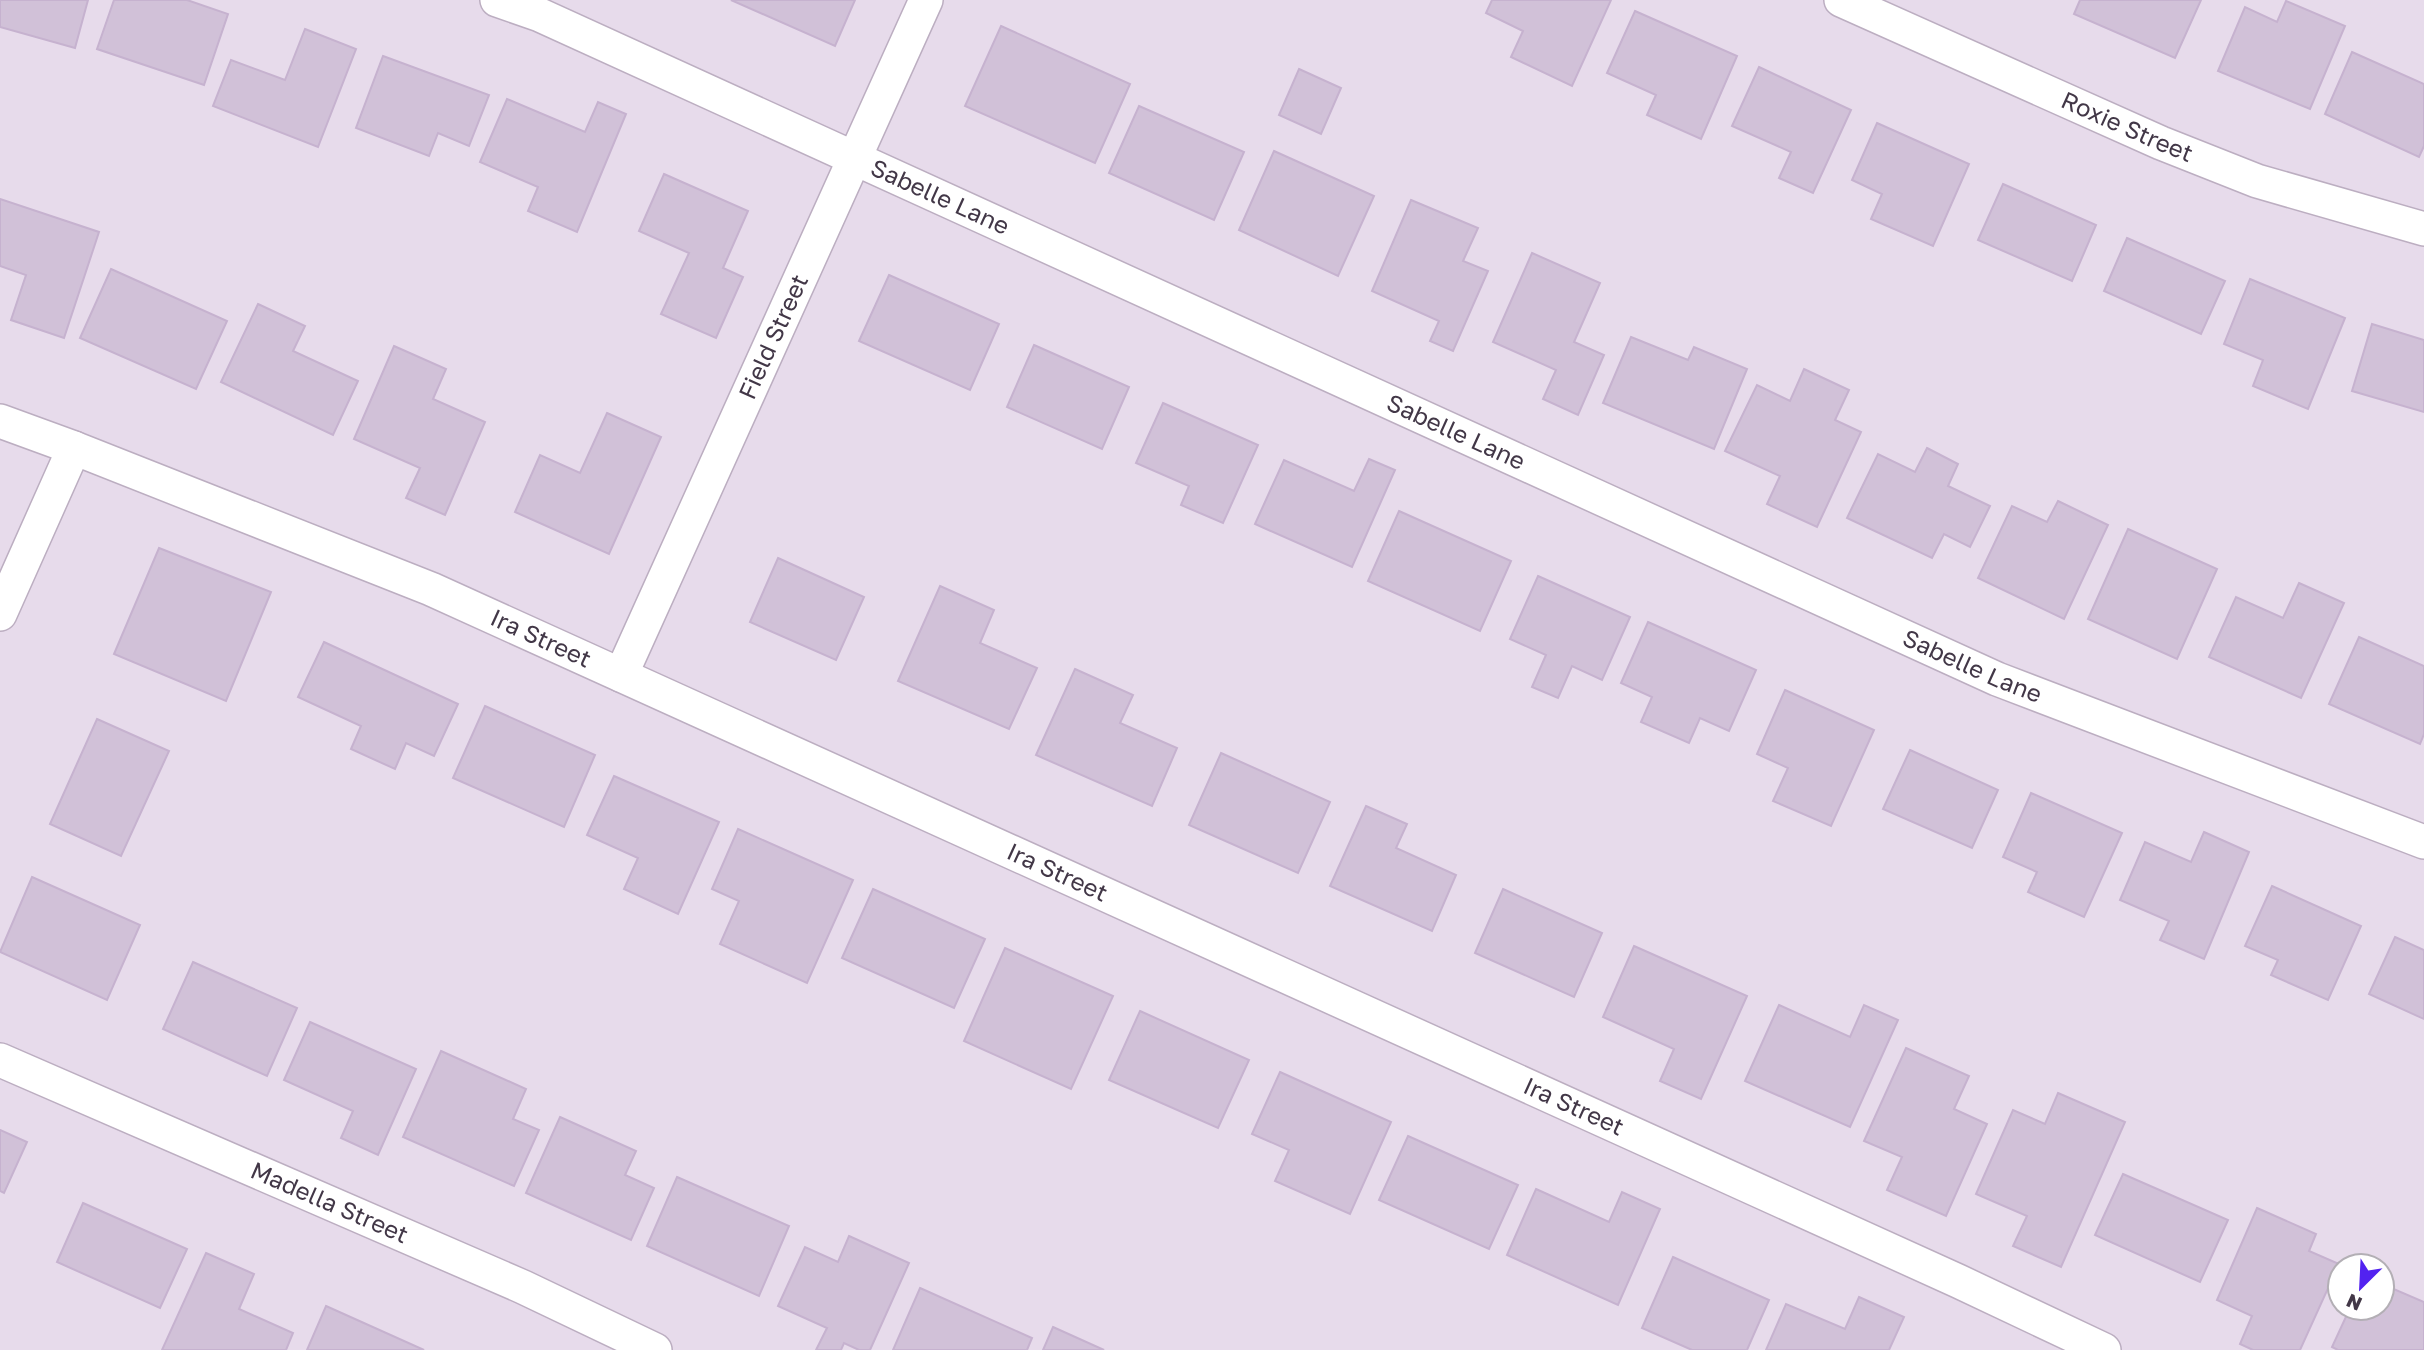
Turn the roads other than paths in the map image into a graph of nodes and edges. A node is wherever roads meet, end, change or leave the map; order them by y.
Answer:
1 (497, 0) edge
2 (926, 0) edge
3 (1841, 0) edge
4 (855, 158) junction
5 (2424, 229) edge
6 (0, 421) edge
7 (74, 448) junction
8 (0, 614) edge
9 (621, 675) junction
10 (2424, 842) edge
11 (0, 1060) edge
12 (655, 1350) edge
13 (2104, 1350) edge

1 - 4 street, Sabelle Lane
2 - 4 street, Field Street
3 - 5 street, Roxie Street
4 - 9 street, Field Street
4 - 10 street, Sabelle Lane
6 - 7 street, Ira Street
7 - 8 street
7 - 9 street, Ira Street
9 - 13 street, Ira Street
11 - 12 street, Madella Street

